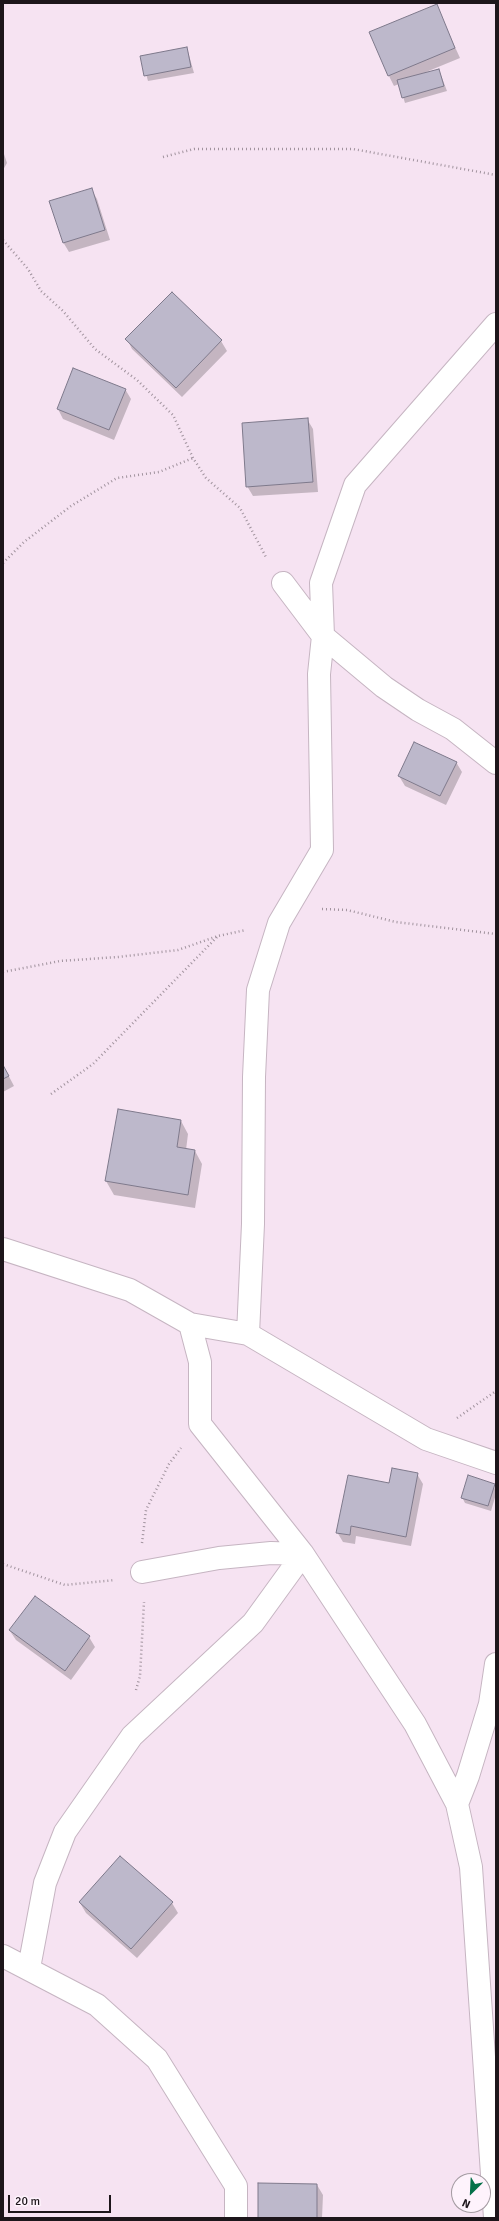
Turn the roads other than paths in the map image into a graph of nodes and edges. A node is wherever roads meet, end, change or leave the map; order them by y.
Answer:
1 (496, 324) edge
2 (283, 583) road end
3 (323, 636) junction
4 (496, 763) edge
5 (3, 1249) edge
6 (190, 1324) junction
7 (248, 1334) junction
8 (496, 1463) edge
9 (303, 1554) junction
10 (142, 1572) road end
11 (496, 1664) edge
12 (457, 1804) junction
13 (3, 1956) edge
14 (29, 1968) junction
15 (236, 2218) edge
16 (495, 2218) edge

1 - 3 street
2 - 3 street
3 - 4 street
3 - 7 street
5 - 6 street
6 - 7 street
6 - 9 street
7 - 8 street
9 - 10 street
9 - 12 street
9 - 14 street
11 - 12 street
12 - 16 street
13 - 14 street
14 - 15 street

